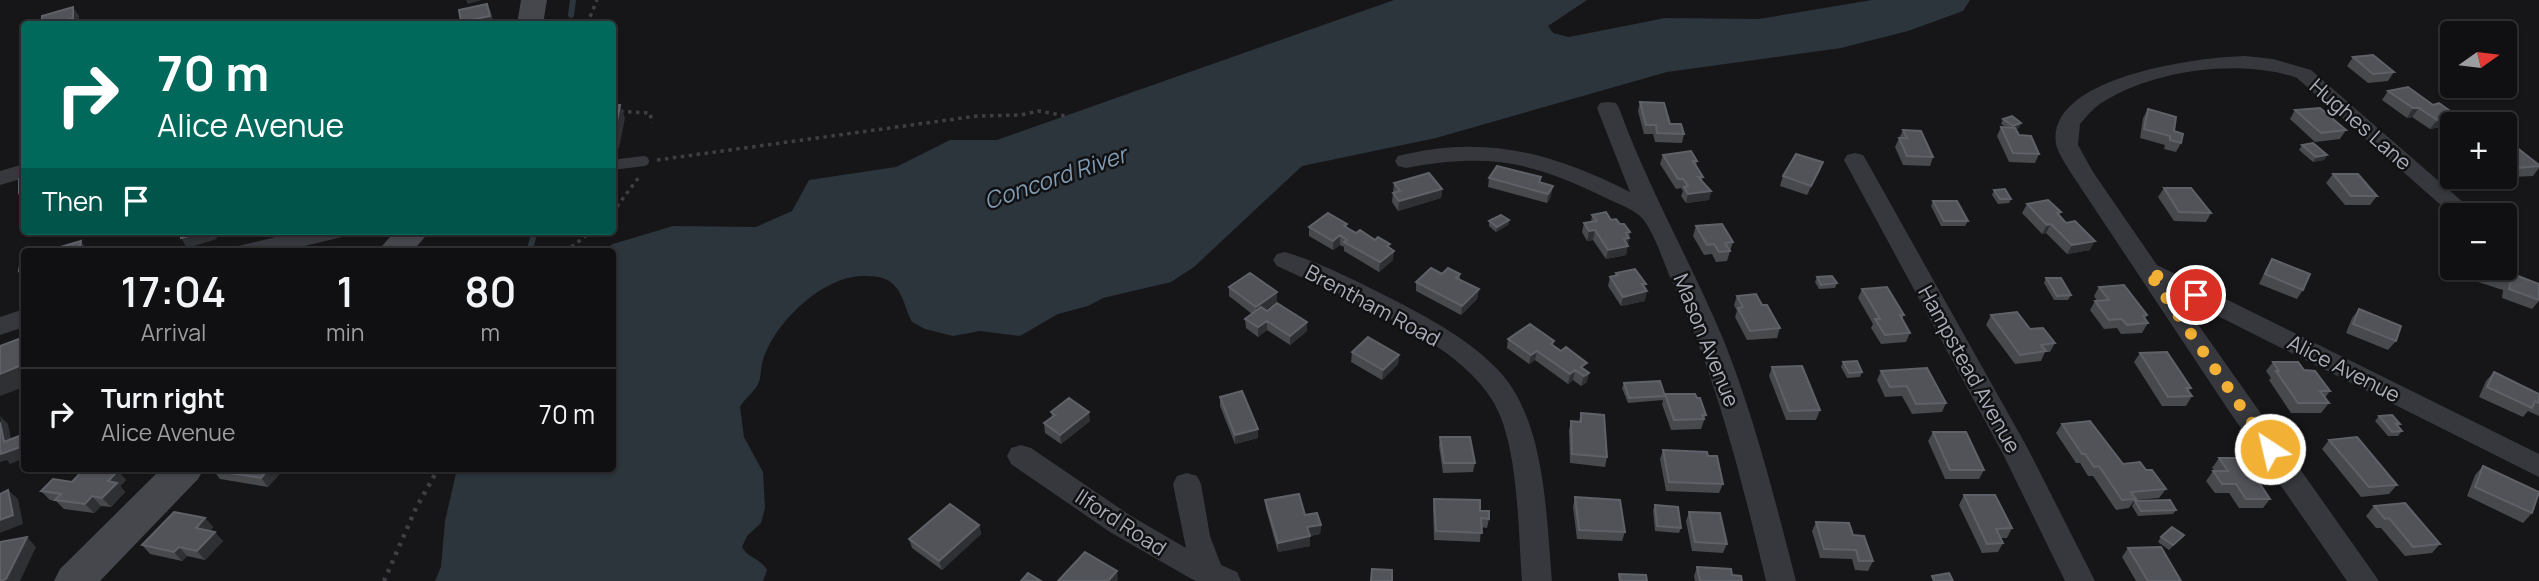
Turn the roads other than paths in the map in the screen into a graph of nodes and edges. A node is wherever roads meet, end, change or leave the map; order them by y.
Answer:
1 (534, 0) edge
2 (530, 21) edge
3 (1608, 108) dead end
4 (1855, 160) dead end
5 (644, 161) road end
6 (1406, 161) dead end
7 (616, 164) edge
8 (21, 172) edge
9 (0, 178) edge
10 (2452, 203) edge
11 (1648, 211) junction
12 (317, 235) edge
13 (410, 235) edge
14 (263, 248) edge
15 (397, 248) edge
16 (1285, 260) dead end
17 (2148, 271) junction
18 (21, 319) edge
19 (0, 326) edge
20 (1021, 456) dead end
21 (2539, 466) edge
22 (182, 472) edge
23 (1187, 484) dead end
24 (1215, 579) edge
25 (74, 581) edge
26 (1537, 581) edge
27 (1780, 581) edge
28 (2080, 581) edge
29 (2364, 581) edge

1 - 2 main road
3 - 11 street, Mason Avenue
4 - 28 street, Hampstead Avenue
5 - 7 lane
6 - 11 street
8 - 9 street
10 - 17 street, Hughes Lane
11 - 27 street, Mason Avenue
12 - 14 street
13 - 15 main road
16 - 26 street, Brentham Road
17 - 21 street, Alice Avenue
17 - 29 street
18 - 19 street
20 - 24 street, Ilford Road
22 - 25 main road
23 - 24 street

